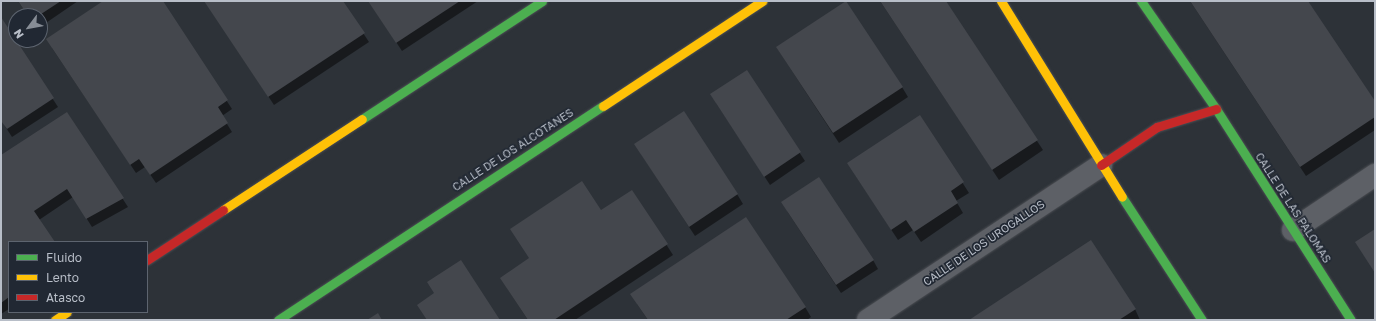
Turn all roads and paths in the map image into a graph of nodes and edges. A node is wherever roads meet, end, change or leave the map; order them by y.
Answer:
1 (542, 1) edge
2 (762, 1) edge
3 (1001, 1) edge
4 (1141, 1) edge
5 (1216, 109) junction
6 (1101, 166) junction
7 (1375, 175) edge
8 (1293, 230) junction
9 (148, 259) edge
10 (66, 313) edge
11 (55, 320) edge
12 (278, 320) edge
13 (868, 320) edge
14 (1202, 320) edge
15 (1351, 320) edge

1 - 9 street
2 - 12 street, CALLE DE LOS ALCOTANES
3 - 6 street
4 - 5 street, CALLE DE LAS PALOMAS
5 - 6 street
5 - 8 street, CALLE DE LAS PALOMAS
6 - 13 street, CALLE DE LOS UROGALLOS
6 - 14 street
7 - 8 street
8 - 15 street, CALLE DE LAS PALOMAS
10 - 11 street

